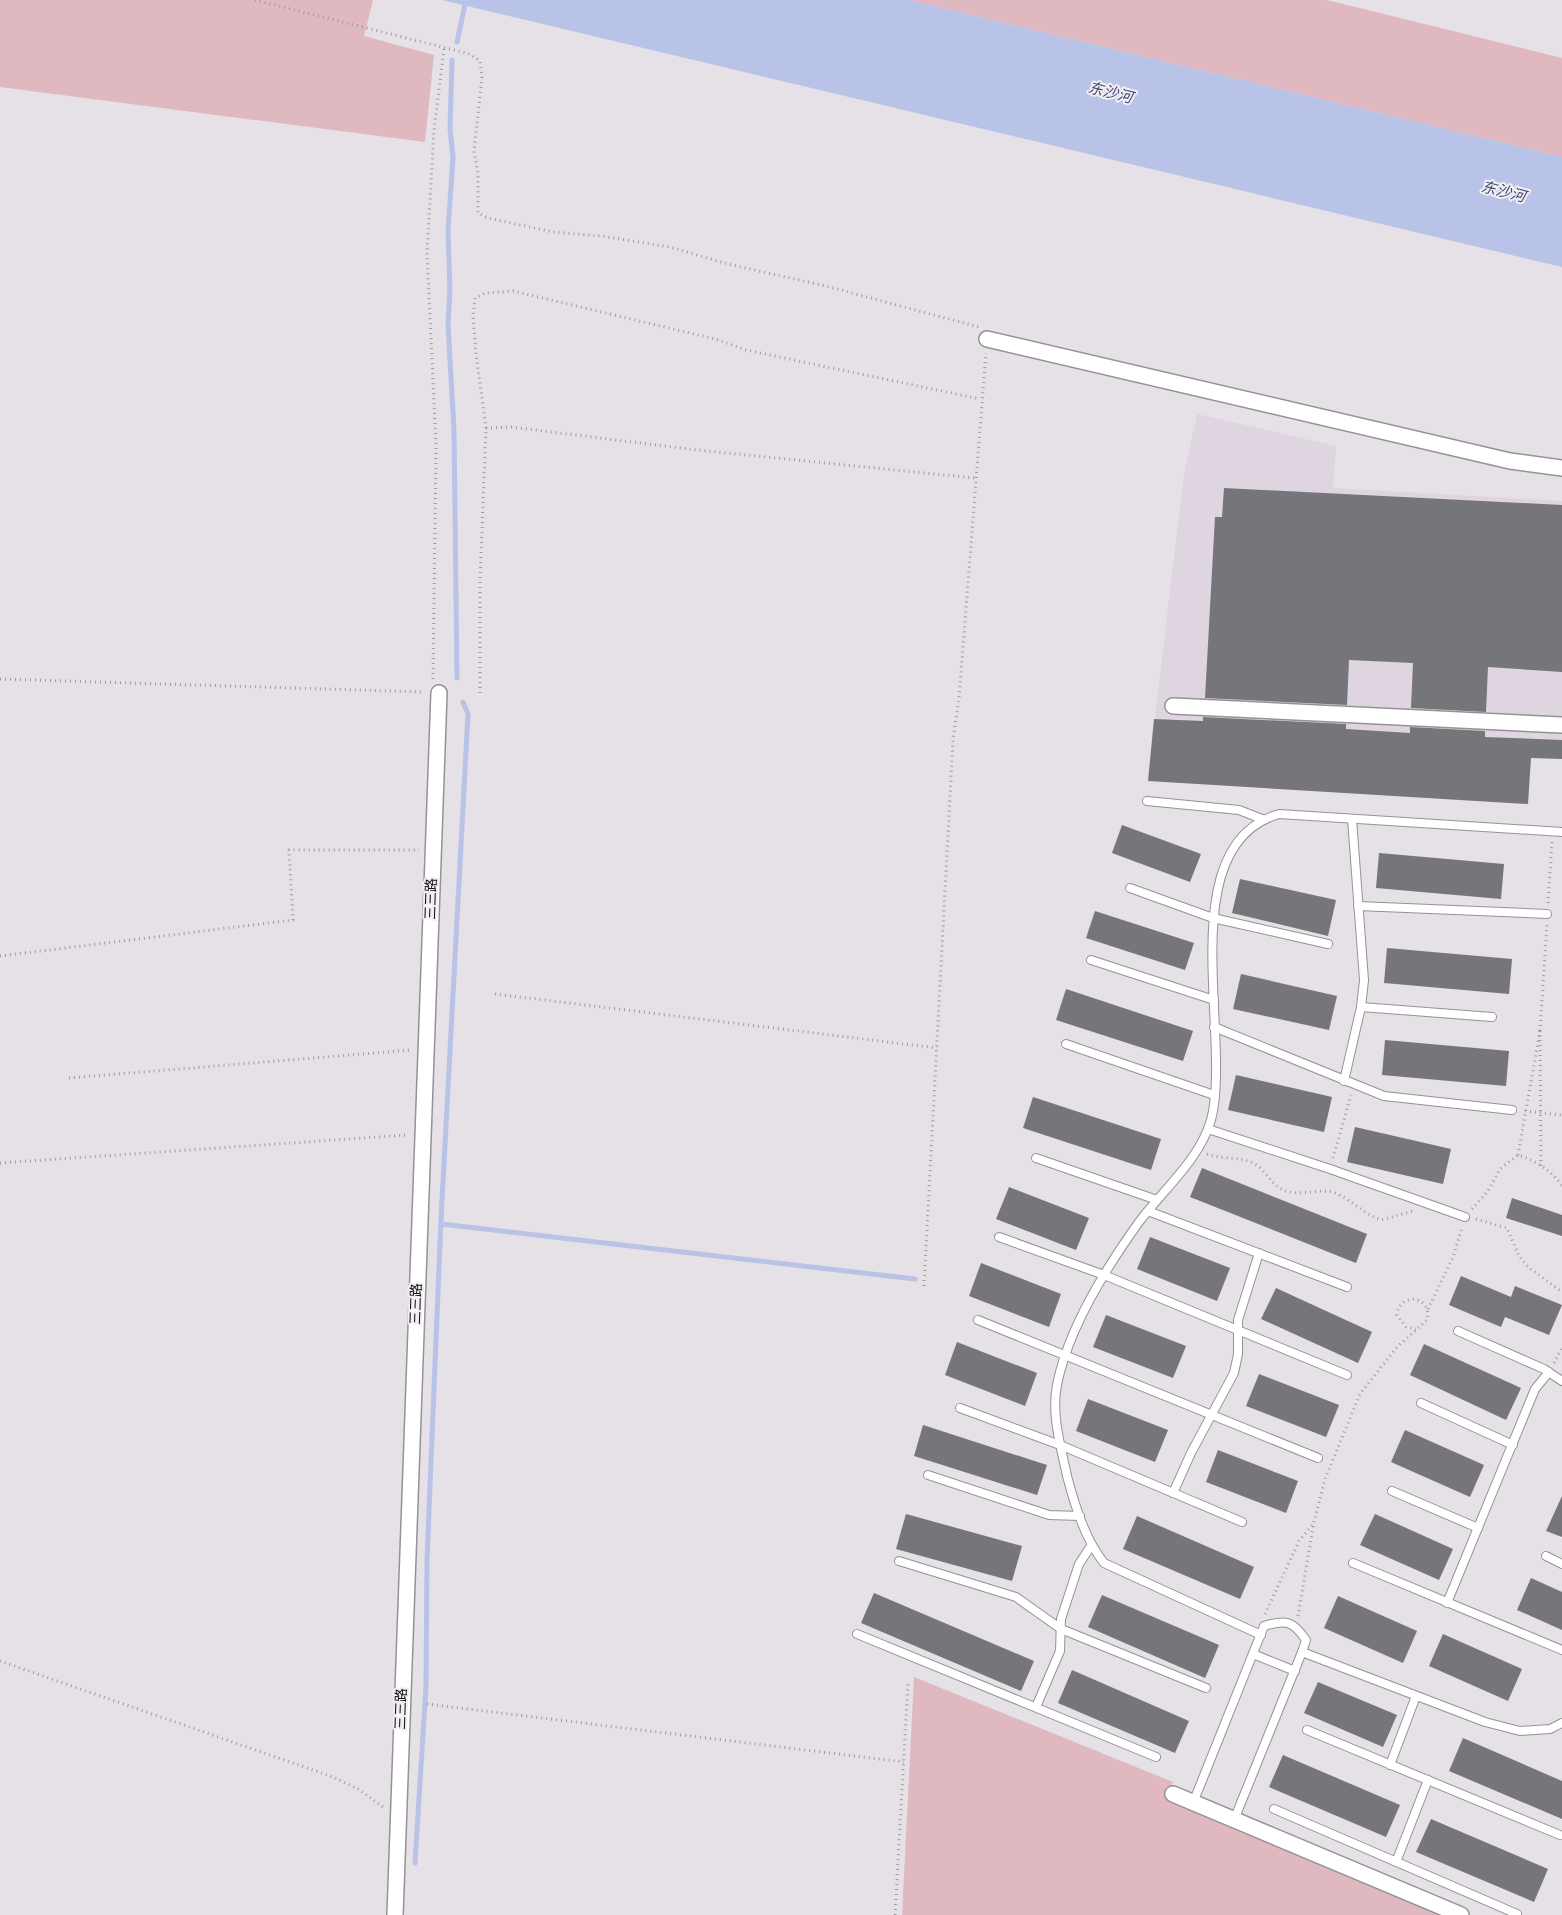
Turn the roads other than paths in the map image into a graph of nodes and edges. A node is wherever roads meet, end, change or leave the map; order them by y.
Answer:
1 (987, 340) road end
2 (1562, 468) edge
3 (436, 693) road end
4 (1173, 706) dead end
5 (1562, 725) edge
6 (1147, 801) dead end
7 (1262, 819) junction
8 (1352, 819) junction
9 (1562, 832) edge
10 (1130, 888) dead end
11 (1358, 906) junction
12 (1547, 914) road end
13 (1213, 918) junction
14 (1328, 944) dead end
15 (1091, 960) dead end
16 (1214, 1000) junction
17 (1362, 1007) junction
18 (1492, 1017) dead end
19 (1214, 1027) junction
20 (1066, 1044) dead end
21 (1344, 1081) junction
22 (1214, 1095) junction
23 (1512, 1110) road end
24 (1208, 1129) junction
25 (1036, 1158) dead end
26 (1158, 1200) junction
27 (1148, 1211) junction
28 (1465, 1217) road end
29 (999, 1237) dead end
30 (1258, 1254) junction
31 (1104, 1275) junction
32 (1347, 1288) dead end
33 (978, 1320) dead end
34 (1238, 1331) junction
35 (1458, 1331) dead end
36 (1067, 1355) junction
37 (1550, 1372) junction
38 (1347, 1375) dead end
39 (1562, 1381) edge
40 (1422, 1403) dead end
41 (960, 1408) dead end
42 (1211, 1414) junction
43 (1512, 1444) junction
44 (1060, 1446) junction
45 (1318, 1458) dead end
46 (928, 1475) dead end
47 (1392, 1491) dead end
48 (1173, 1493) junction
49 (1080, 1516) junction
50 (1242, 1522) dead end
51 (1478, 1528) junction
52 (1091, 1546) junction
53 (1546, 1556) dead end
54 (899, 1561) dead end
55 (1353, 1563) dead end
56 (1562, 1564) edge
57 (1447, 1603) junction
58 (1061, 1629) junction
59 (857, 1634) dead end
60 (1260, 1636) junction
61 (1562, 1650) edge
62 (1302, 1652) junction
63 (1253, 1654) junction
64 (1295, 1671) junction
65 (1206, 1688) dead end
66 (1416, 1696) junction
67 (1036, 1707) junction
68 (1562, 1723) edge
69 (1306, 1730) dead end
70 (1156, 1757) dead end
71 (1390, 1764) junction
72 (1428, 1780) junction
73 (1173, 1794) dead end
74 (1193, 1803) junction
75 (1274, 1809) dead end
76 (1234, 1820) junction
77 (1560, 1835) dead end
78 (1396, 1862) junction
79 (1517, 1914) dead end
80 (395, 1915) edge
81 (1461, 1915) edge

1 - 2 street
3 - 80 street, 三三路
4 - 5 street
6 - 7 lane
7 - 8 lane
7 - 13 lane
8 - 9 lane
8 - 11 lane
10 - 13 lane
11 - 12 lane
11 - 17 lane
13 - 14 lane
13 - 16 lane
15 - 16 lane
16 - 19 lane
17 - 18 lane
17 - 21 lane
19 - 21 lane
19 - 22 lane
20 - 22 lane
21 - 23 lane
22 - 24 lane
24 - 26 lane
24 - 28 lane
25 - 26 lane
26 - 27 lane
27 - 30 lane
27 - 31 lane
29 - 31 lane
30 - 32 lane
30 - 34 lane
31 - 34 lane
31 - 36 lane
33 - 36 lane
34 - 38 lane
34 - 42 lane
35 - 37 lane
36 - 42 lane
36 - 44 lane
37 - 39 lane
37 - 43 lane
40 - 43 lane
41 - 44 lane
42 - 45 lane
42 - 48 lane
43 - 51 lane
44 - 48 lane
44 - 49 lane
46 - 49 lane
47 - 51 lane
48 - 50 lane
49 - 52 lane
51 - 57 lane
52 - 58 lane
52 - 60 lane
53 - 56 lane
54 - 58 lane
55 - 57 lane
57 - 61 lane
58 - 65 lane
58 - 67 lane
59 - 67 lane
60 - 62 lane
60 - 63 lane
62 - 64 lane
62 - 66 lane
63 - 64 lane
63 - 74 lane
64 - 76 lane
66 - 68 lane
66 - 71 lane
67 - 70 lane
69 - 71 lane
71 - 72 lane
72 - 77 lane
72 - 78 lane
73 - 74 street
74 - 76 street
75 - 78 lane
76 - 81 street
78 - 79 lane

